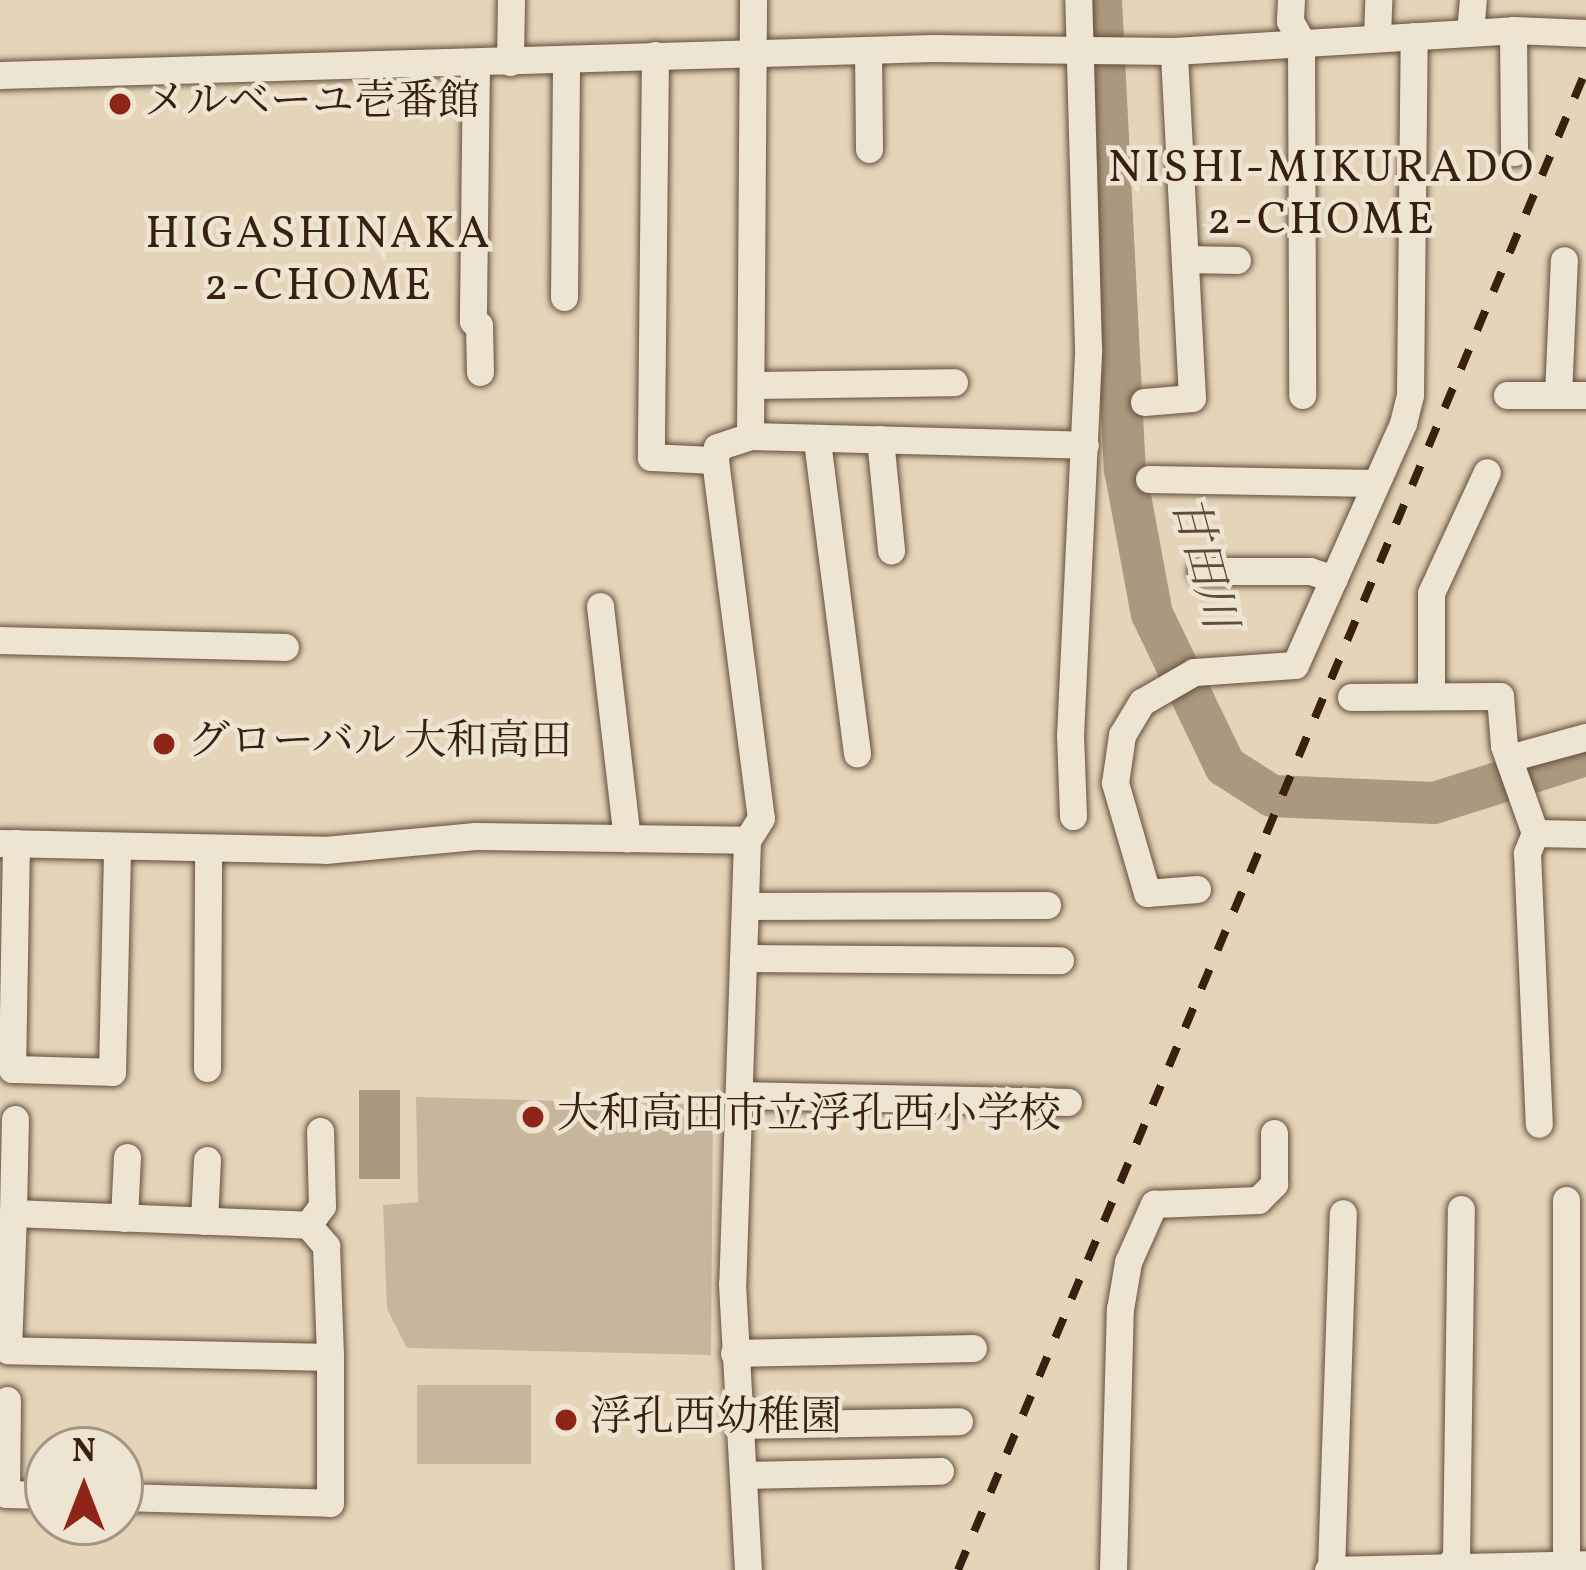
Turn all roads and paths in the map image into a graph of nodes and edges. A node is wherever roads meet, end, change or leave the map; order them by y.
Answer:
1 (511, 0) edge
2 (753, 0) edge
3 (1078, 0) edge
4 (1291, 0) edge
5 (1378, 0) edge
6 (1473, 0) edge
7 (1543, 0) edge
8 (1543, 29) junction
9 (1513, 30) junction
10 (1471, 32) junction
11 (1586, 33) edge
12 (1414, 36) junction
13 (1377, 38) junction
14 (1301, 41) junction
15 (1079, 49) junction
16 (1174, 50) junction
17 (868, 51) junction
18 (655, 55) junction
19 (752, 56) junction
20 (566, 59) junction
21 (510, 62) junction
22 (476, 63) junction
23 (0, 75) edge
24 (869, 148) dead end
25 (1514, 152) dead end
26 (1185, 259) junction
27 (1237, 260) dead end
28 (1564, 260) dead end
29 (564, 297) dead end
30 (480, 371) dead end
31 (954, 382) dead end
32 (751, 386) junction
33 (1302, 395) dead end
34 (1507, 395) dead end
35 (1572, 395) edge
36 (1144, 402) dead end
37 (750, 436) junction
38 (880, 440) junction
39 (817, 441) junction
40 (1085, 445) junction
41 (715, 460) junction
42 (1487, 472) dead end
43 (1149, 479) dead end
44 (1374, 483) junction
45 (891, 550) dead end
46 (1202, 571) dead end
47 (1334, 579) junction
48 (600, 606) dead end
49 (0, 640) edge
50 (285, 647) dead end
51 (1431, 696) junction
52 (1352, 697) dead end
53 (1586, 737) edge
54 (857, 753) dead end
55 (1509, 758) junction
56 (1073, 816) dead end
57 (1535, 833) junction
58 (1586, 834) edge
59 (627, 838) junction
60 (747, 840) junction
61 (8, 843) edge
62 (117, 848) junction
63 (208, 849) junction
64 (1197, 889) dead end
65 (1047, 905) dead end
66 (746, 906) junction
67 (743, 958) junction
68 (1060, 960) dead end
69 (207, 1068) dead end
70 (739, 1095) junction
71 (1068, 1102) dead end
72 (15, 1119) dead end
73 (1539, 1124) dead end
74 (320, 1131) dead end
75 (1274, 1133) dead end
76 (127, 1157) dead end
77 (207, 1160) dead end
78 (1566, 1200) dead end
79 (1461, 1209) dead end
80 (13, 1213) junction
81 (1343, 1213) dead end
82 (124, 1218) junction
83 (204, 1221) junction
84 (308, 1225) junction
85 (973, 1348) dead end
86 (8, 1350) junction
87 (734, 1353) junction
88 (330, 1358) junction
89 (3, 1400) edge
90 (959, 1421) dead end
91 (738, 1425) junction
92 (940, 1471) dead end
93 (743, 1475) junction
94 (24, 1495) edge
95 (144, 1498) edge
96 (1576, 1565) edge
97 (1445, 1569) edge
98 (1534, 1569) edge
99 (748, 1570) edge
100 (1113, 1570) edge
101 (1329, 1570) edge

1 - 21 street
2 - 19 street
3 - 15 street
4 - 14 street
5 - 13 street
6 - 10 street
7 - 8 street
8 - 9 street
8 - 11 street
9 - 10 street
9 - 25 street
10 - 12 street
12 - 13 street
12 - 44 street
13 - 14 street
14 - 16 street
14 - 33 street
15 - 16 street
15 - 17 street
15 - 40 street
16 - 26 street
17 - 19 street
17 - 24 street
18 - 19 street
18 - 20 street
18 - 41 street
19 - 32 street
20 - 21 street
20 - 29 street
21 - 22 street
22 - 23 street
22 - 30 street
26 - 27 street
26 - 36 street
28 - 35 street
31 - 32 street
32 - 37 street
34 - 35 street
37 - 39 street
37 - 41 street
38 - 39 street
38 - 40 street
38 - 45 street
39 - 54 street
40 - 56 street
41 - 60 street
42 - 51 street
43 - 44 street
44 - 47 street
46 - 47 street
47 - 64 street
48 - 59 street
49 - 50 street
51 - 52 street
51 - 55 street
53 - 55 street
55 - 57 street
57 - 58 street
57 - 73 street
59 - 60 street
59 - 63 street
60 - 66 street
61 - 62 street
61 - 62 street
62 - 63 street
63 - 69 street
65 - 66 street
66 - 67 street
67 - 68 street
67 - 70 street
70 - 71 street
70 - 87 street
72 - 80 street
74 - 84 street
75 - 100 street
76 - 82 street
77 - 83 street
78 - 96 street
79 - 97 street
80 - 82 street
80 - 86 street
81 - 101 street
82 - 83 street
83 - 84 street
84 - 88 street
85 - 87 street
86 - 88 street
86 - 89 street
87 - 91 street
88 - 95 street
89 - 94 street
90 - 91 street
91 - 93 street
92 - 93 street
93 - 99 street
96 - 98 street
97 - 98 street
97 - 101 street

